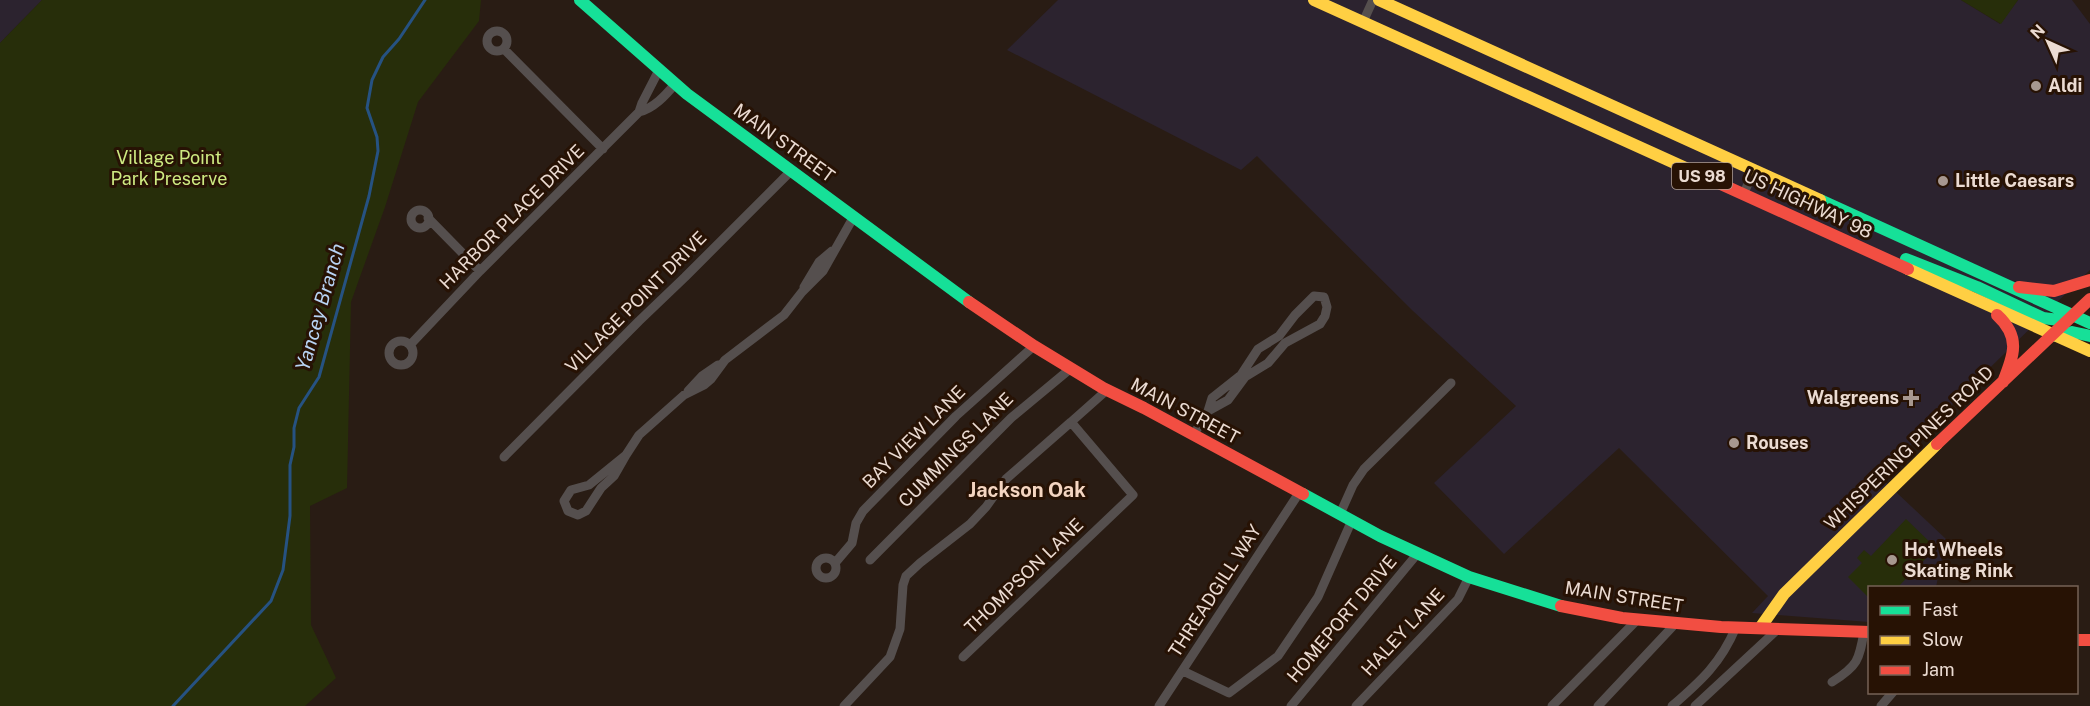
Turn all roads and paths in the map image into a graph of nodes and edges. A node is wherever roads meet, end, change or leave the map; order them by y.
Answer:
1 (580, 0) edge
2 (1314, 0) edge
3 (1373, 0) edge
4 (1379, 0) edge
5 (1363, 22) junction
6 (504, 49) dead end
7 (658, 70) junction
8 (675, 84) junction
9 (639, 112) junction
10 (603, 149) junction
11 (1754, 170) junction
12 (791, 171) junction
13 (1744, 193) junction
14 (428, 218) dead end
15 (853, 218) junction
16 (1861, 248) junction
17 (480, 270) junction
18 (2090, 280) edge
19 (2006, 285) junction
20 (2090, 299) edge
21 (1981, 303) junction
22 (2074, 316) junction
23 (2090, 323) edge
24 (2053, 336) junction
25 (2090, 336) edge
26 (1282, 340) junction
27 (410, 345) dead end
28 (1034, 346) junction
29 (2090, 351) edge
30 (1070, 369) junction
31 (1243, 376) junction
32 (2003, 382) junction
33 (1451, 383) dead end
34 (1107, 390) junction
35 (1071, 422) junction
36 (1194, 434) junction
37 (626, 455) junction
38 (504, 458) dead end
39 (1299, 493) junction
40 (1340, 514) junction
41 (1352, 520) junction
42 (1418, 553) junction
43 (870, 560) dead end
44 (835, 563) dead end
45 (1469, 577) junction
46 (1638, 620) junction
47 (1675, 624) junction
48 (1736, 627) junction
49 (1760, 628) junction
50 (1778, 629) junction
51 (1867, 632) edge
52 (963, 657) dead end
53 (1183, 671) junction
54 (1832, 682) dead end
55 (1892, 694) edge
56 (844, 706) edge
57 (1159, 706) edge
58 (1291, 706) edge
59 (1356, 706) edge
60 (1552, 706) edge
61 (1598, 706) edge
62 (1672, 706) edge
63 (1695, 706) edge
64 (1881, 706) edge

1 - 7 main road, MAIN STREET
2 - 5 main road, US HIGHWAY 98 / US 98
3 - 5 street
4 - 11 main road, US HIGHWAY 98 / US 98
5 - 13 main road, US HIGHWAY 98 / US 98
6 - 10 street
7 - 8 main road, MAIN STREET
7 - 9 street, HARBOR PLACE DRIVE
8 - 9 street, HARBOR PLACE DRIVE
8 - 12 main road, MAIN STREET
9 - 10 street, HARBOR PLACE DRIVE
10 - 17 street, HARBOR PLACE DRIVE
11 - 13 street
11 - 19 main road, US HIGHWAY 98 / US 98
12 - 15 main road, MAIN STREET
12 - 38 street, VILLAGE POINT DRIVE
13 - 16 main road, US HIGHWAY 98 / US 98
14 - 17 street
15 - 28 main road, MAIN STREET
15 - 37 street
16 - 21 main road, US HIGHWAY 98 / US 98
16 - 22 main road
17 - 27 street, HARBOR PLACE DRIVE
18 - 19 main road
19 - 22 main road, US HIGHWAY 98 / US 98
20 - 22 main road, WHISPERING PINES ROAD
21 - 24 main road, US HIGHWAY 98 / US 98
21 - 32 main road
22 - 23 main road, US HIGHWAY 98 / US 98
22 - 24 main road, WHISPERING PINES ROAD
24 - 25 main road
24 - 29 main road, US HIGHWAY 98 / US 98
24 - 32 main road, WHISPERING PINES ROAD
26 - 26 street
26 - 31 street
26 - 31 street
28 - 30 main road, MAIN STREET
28 - 44 street, BAY VIEW LANE
30 - 34 main road, MAIN STREET
30 - 43 street, CUMMINGS LANE
31 - 36 street
32 - 49 main road, WHISPERING PINES ROAD
33 - 40 street
34 - 35 street
34 - 36 main road, MAIN STREET
35 - 52 street, THOMPSON LANE
35 - 56 street
36 - 39 main road, MAIN STREET
37 - 37 street
39 - 40 main road, MAIN STREET
39 - 53 street, THREADGILL WAY
40 - 41 main road, MAIN STREET
41 - 42 main road, MAIN STREET
41 - 53 street
42 - 45 main road, MAIN STREET
42 - 58 street, HOMEPORT DRIVE
45 - 46 main road, MAIN STREET
45 - 59 street, HALEY LANE
46 - 47 main road, MAIN STREET
46 - 60 street
47 - 48 main road, MAIN STREET
47 - 61 street
48 - 49 main road, MAIN STREET
48 - 62 street
49 - 50 main road, MAIN STREET
50 - 51 main road, MAIN STREET
50 - 63 street
51 - 54 street
53 - 57 street, THREADGILL WAY
55 - 64 street

